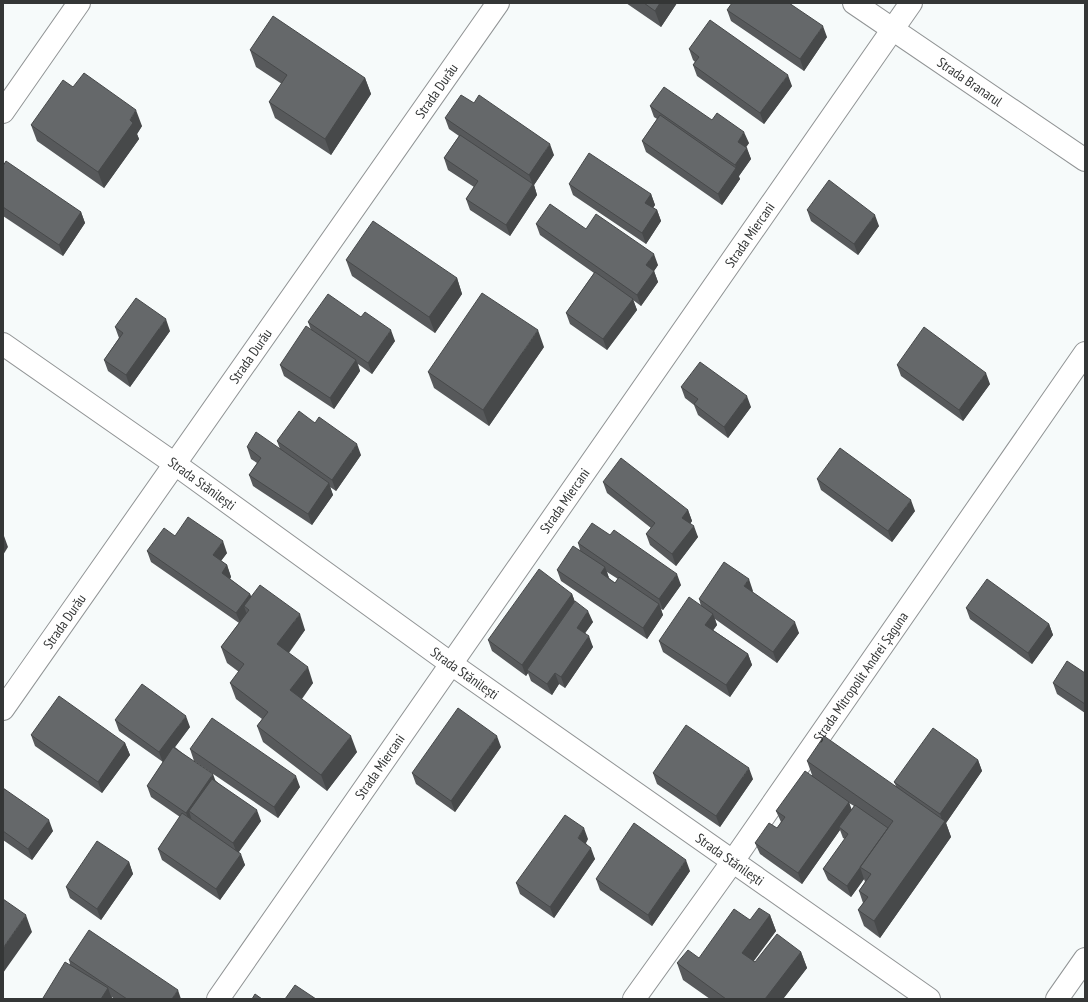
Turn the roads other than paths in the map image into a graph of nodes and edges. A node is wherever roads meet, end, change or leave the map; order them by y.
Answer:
1 (79, 3) edge
2 (498, 3) edge
3 (854, 3) edge
4 (911, 3) edge
5 (892, 29) junction
6 (3, 112) edge
7 (1085, 160) edge
8 (3, 344) edge
9 (1085, 354) edge
10 (175, 464) junction
11 (450, 663) junction
12 (3, 709) edge
13 (733, 861) junction
14 (1085, 959) edge
15 (218, 999) edge
16 (634, 999) edge
17 (929, 999) edge
18 (1057, 999) edge

1 - 6 street
2 - 10 street, Strada Durău
3 - 5 street, Strada Branarul
4 - 5 street, Strada Miercani
5 - 7 street, Strada Branarul
5 - 11 street, Strada Miercani
8 - 10 street, Strada Stănilești
9 - 13 street, Strada Mitropolit Andrei Șaguna
10 - 11 street, Strada Stănilești
10 - 12 street, Strada Durău
11 - 13 street, Strada Stănilești
11 - 15 street, Strada Miercani
13 - 16 street, Strada Mitropolit Andrei Șaguna
13 - 17 street, Strada Stănilești
14 - 18 street

